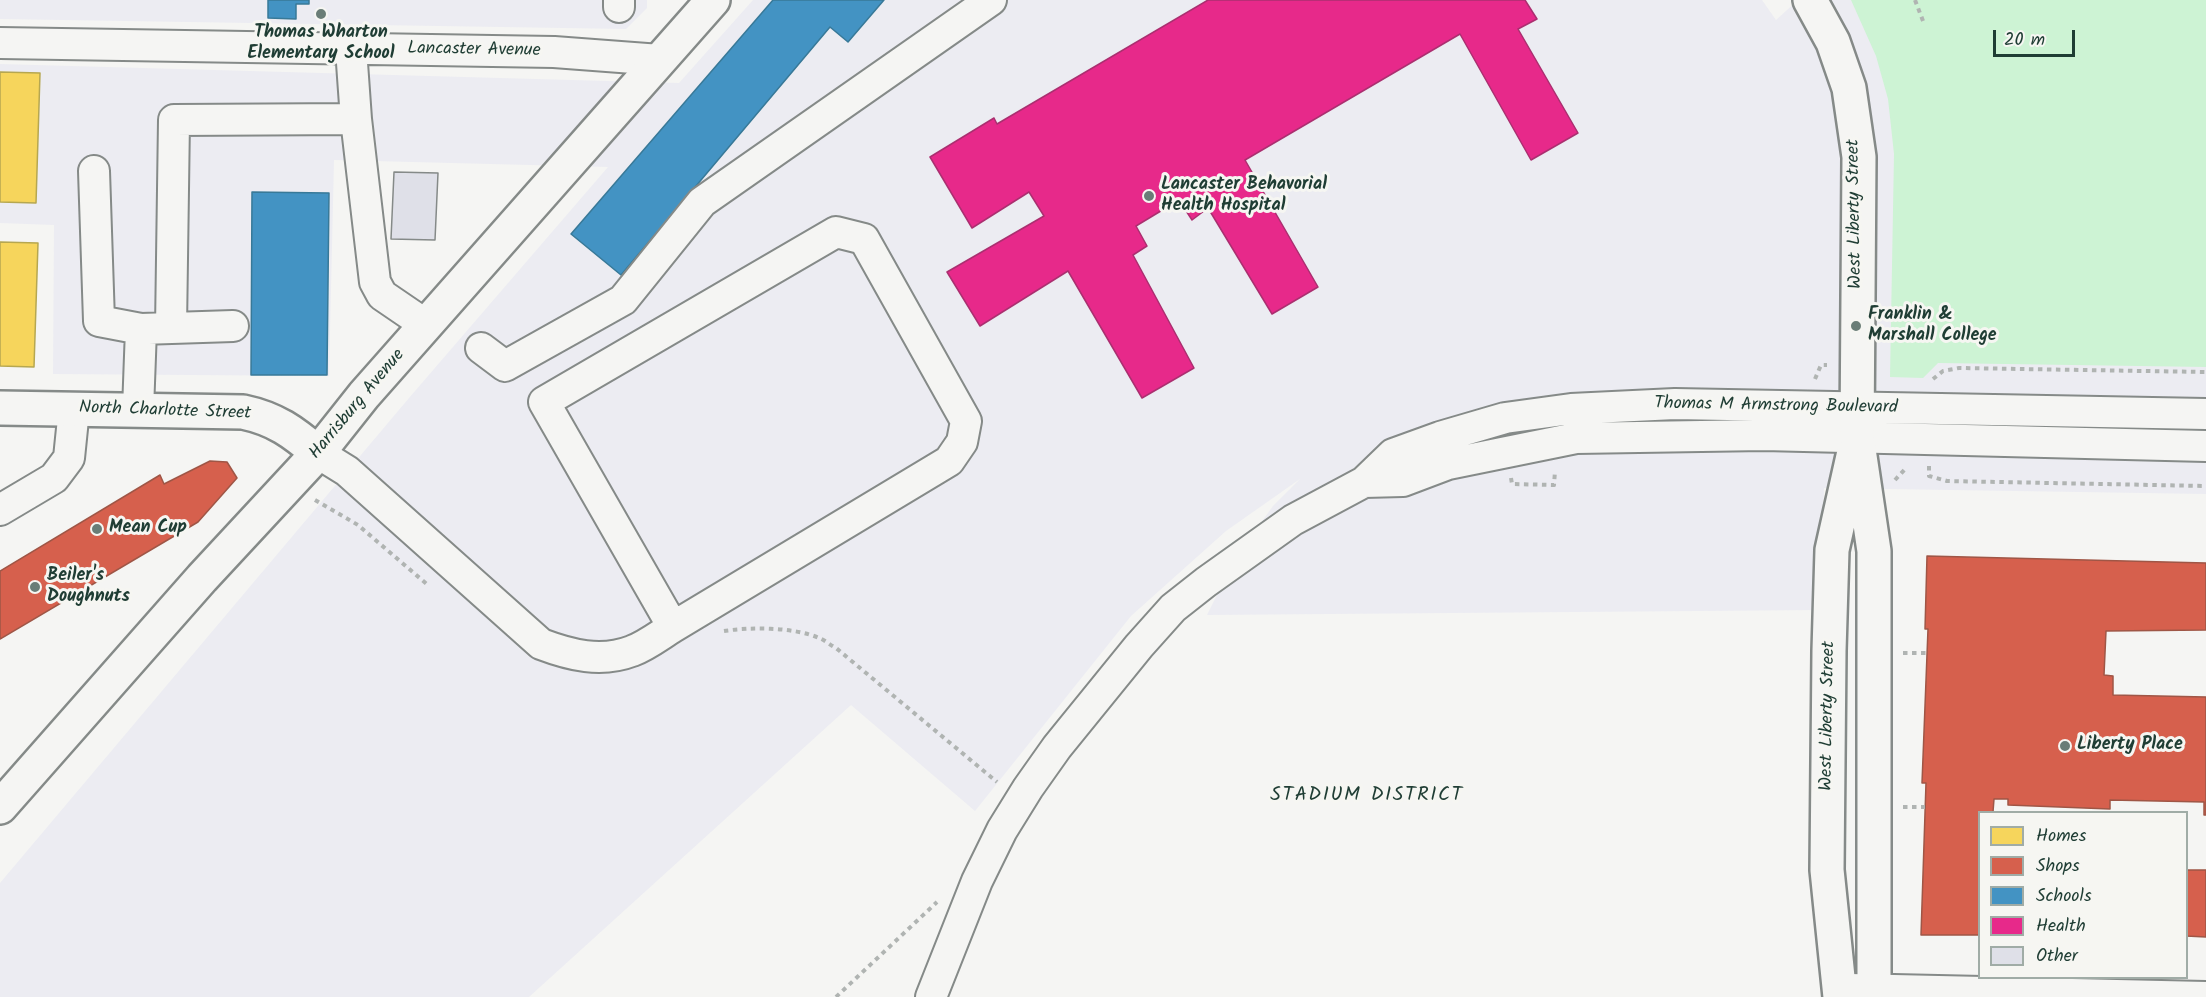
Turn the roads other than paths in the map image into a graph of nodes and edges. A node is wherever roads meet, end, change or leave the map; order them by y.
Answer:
1 (713, 0) edge
2 (991, 0) edge
3 (1810, 0) edge
4 (0, 43) edge
5 (351, 49) junction
6 (660, 60) junction
7 (356, 119) junction
8 (94, 171) dead end
9 (426, 325) junction
10 (233, 326) dead end
11 (171, 328) junction
12 (141, 329) junction
13 (481, 348) dead end
14 (0, 408) edge
15 (74, 409) junction
16 (138, 410) junction
17 (2206, 414) edge
18 (1857, 422) junction
19 (2206, 446) edge
20 (318, 453) junction
21 (0, 510) edge
22 (673, 627) junction
23 (0, 807) edge
24 (1840, 993) edge
25 (1874, 994) edge
26 (1939, 994) edge
27 (2015, 995) edge
28 (2083, 996) edge
29 (931, 997) edge
30 (2206, 997) edge

1 - 6 main road, Harrisburg Avenue
2 - 13 street
3 - 18 main road, West Liberty Street
4 - 5 street, Lancaster Avenue
5 - 6 street, Lancaster Avenue
5 - 7 street
6 - 9 main road, Harrisburg Avenue
7 - 9 street
7 - 11 street
8 - 12 street
9 - 20 main road, Harrisburg Avenue
10 - 11 street
11 - 12 street
12 - 16 street
14 - 15 main road, North Charlotte Street
15 - 16 main road, North Charlotte Street
15 - 21 street
16 - 20 main road, North Charlotte Street
17 - 18 street, Thomas M Armstrong Boulevard
18 - 19 street, Thomas M Armstrong Boulevard
18 - 24 main road, West Liberty Street
18 - 25 main road, West Liberty Street
18 - 29 street, Thomas M Armstrong Boulevard
20 - 22 street
20 - 23 main road, Harrisburg Avenue
22 - 22 street
24 - 25 street
25 - 26 street
26 - 27 street
27 - 28 street
28 - 30 street

